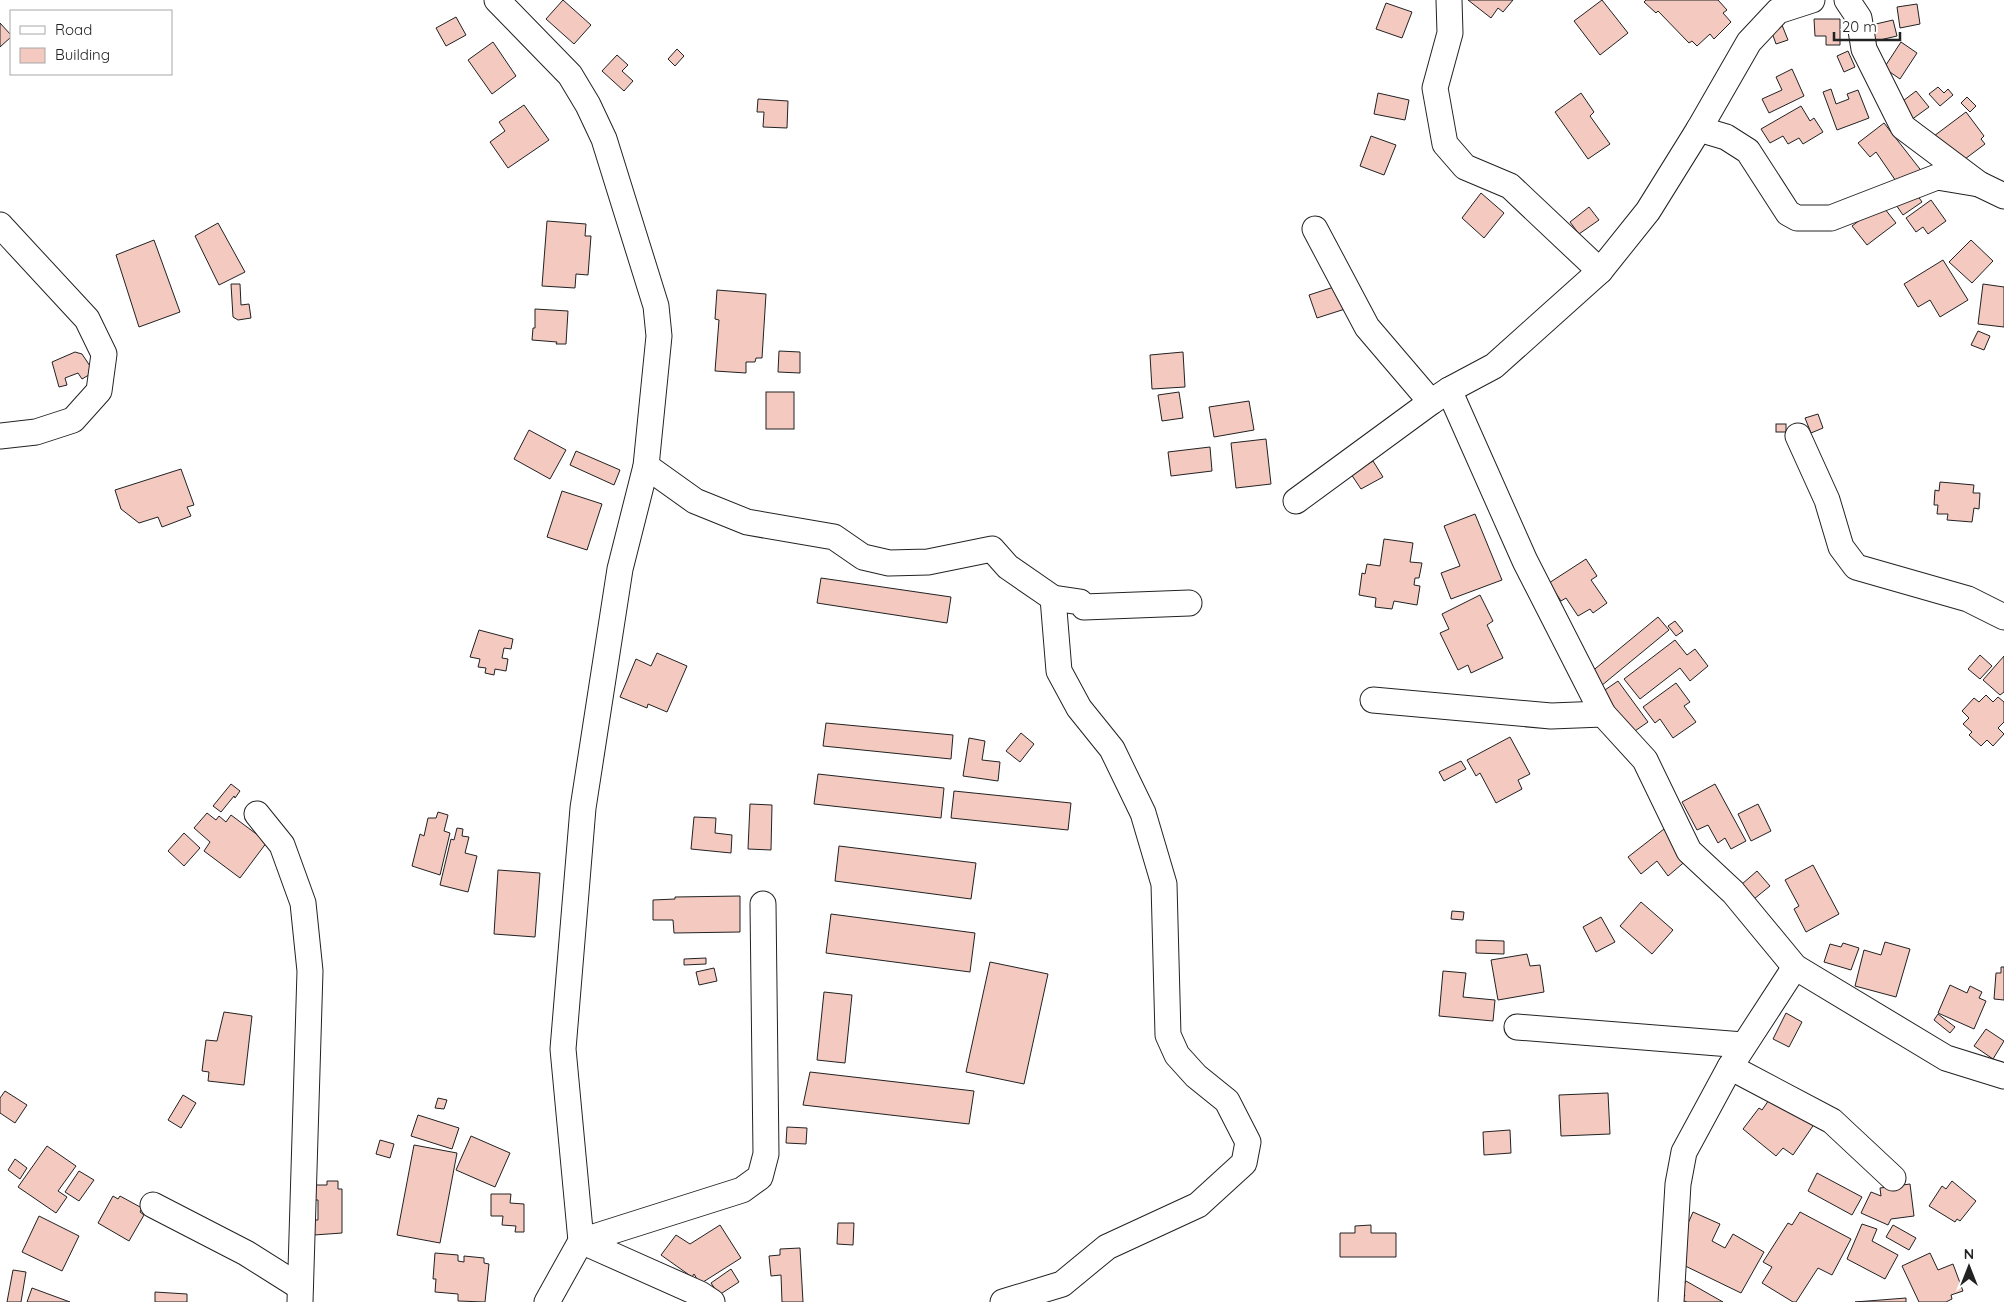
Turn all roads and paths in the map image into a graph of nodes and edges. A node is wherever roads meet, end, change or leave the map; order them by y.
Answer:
1 (497, 0) edge
2 (1449, 0) edge
3 (1812, 0) edge
4 (1847, 0) edge
5 (1699, 130) junction
6 (1979, 184) junction
7 (2004, 196) edge
8 (0, 224) edge
9 (1315, 229) dead end
10 (1600, 271) junction
11 (1440, 396) junction
12 (0, 436) edge
13 (1798, 436) dead end
14 (646, 466) junction
15 (1296, 501) dead end
16 (1053, 598) junction
17 (1189, 604) dead end
18 (2004, 618) edge
19 (1373, 700) dead end
20 (1603, 714) junction
21 (257, 814) dead end
22 (763, 904) dead end
23 (1795, 967) junction
24 (1517, 1026) dead end
25 (1743, 1045) junction
26 (1730, 1067) junction
27 (2004, 1076) edge
28 (1893, 1178) dead end
29 (153, 1206) dead end
30 (581, 1242) junction
31 (300, 1294) edge
32 (547, 1302) edge
33 (712, 1302) edge
34 (1004, 1302) edge
35 (1671, 1302) edge

1 - 14 street
2 - 10 street
3 - 5 street
4 - 6 street
5 - 6 street
5 - 10 street
6 - 7 street
8 - 12 street
9 - 11 street
10 - 11 street
11 - 15 street
11 - 20 street
13 - 18 street
14 - 16 street
14 - 30 street
16 - 17 street
16 - 34 street
19 - 20 street
20 - 23 street
21 - 31 street
22 - 30 street
23 - 25 street
23 - 27 street
24 - 25 street
25 - 26 street
26 - 28 street
26 - 35 street
29 - 31 street
30 - 32 street
30 - 33 street

